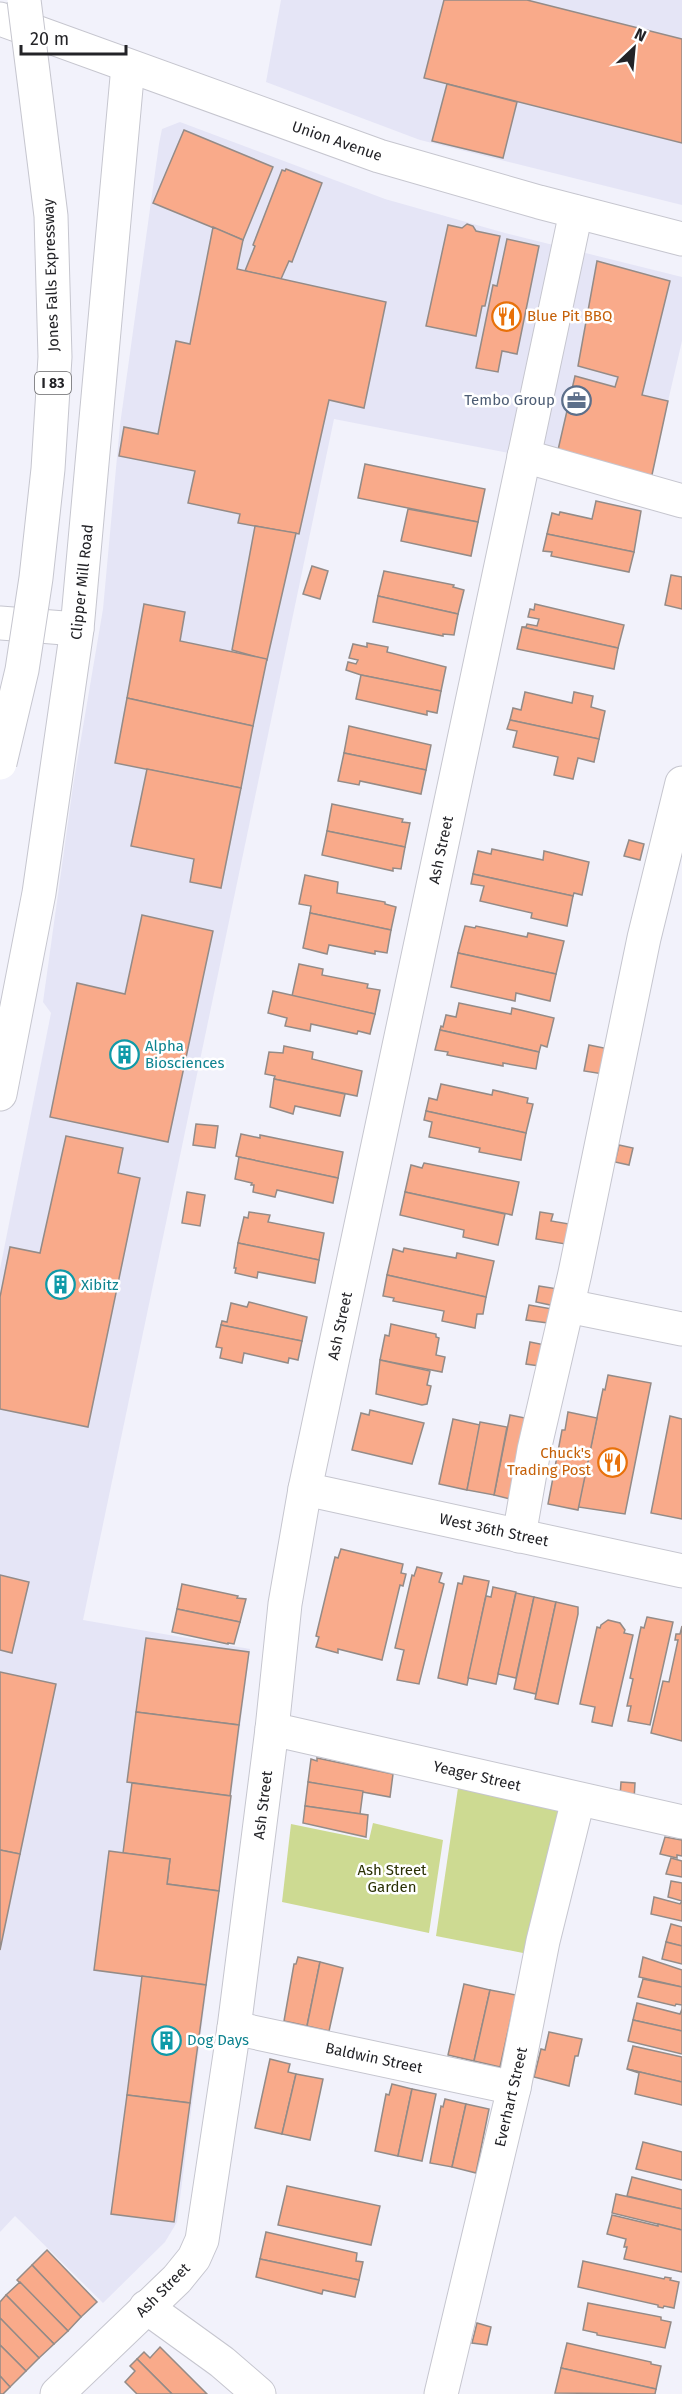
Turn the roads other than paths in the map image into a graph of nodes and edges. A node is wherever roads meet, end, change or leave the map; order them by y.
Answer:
1 (24, 0) edge
2 (0, 19) edge
3 (128, 66) junction
4 (576, 212) junction
5 (682, 239) edge
6 (524, 456) junction
7 (682, 501) edge
8 (0, 623) edge
9 (77, 629) junction
10 (0, 763) edge
11 (682, 783) edge
12 (0, 1094) edge
13 (568, 1306) junction
14 (682, 1329) edge
15 (305, 1489) junction
16 (519, 1536) junction
17 (682, 1571) edge
18 (272, 1729) junction
19 (578, 1800) junction
20 (682, 1822) edge
21 (234, 2028) junction
22 (514, 2088) junction
23 (146, 2307) junction
24 (57, 2394) edge
25 (259, 2394) edge
26 (441, 2394) edge

1 - 10 main road, Jones Falls Expressway / I 83, bridge
2 - 3 main road, Union Avenue
3 - 4 main road, Union Avenue
3 - 9 main road, Clipper Mill Road
4 - 5 main road, Union Avenue
4 - 6 main road, Ash Street
6 - 7 main road
6 - 15 main road, Ash Street
8 - 9 main road
9 - 12 main road, Clipper Mill Road
11 - 13 main road
13 - 14 main road
13 - 16 main road
15 - 16 main road, West 36th Street
15 - 18 main road, Ash Street
16 - 17 main road, West 36th Street
18 - 19 main road, Yeager Street
18 - 21 main road, Ash Street
19 - 20 main road, Yeager Street
19 - 22 main road, Everhart Street
21 - 22 main road, Baldwin Street
21 - 23 main road, Ash Street
22 - 26 main road, Everhart Street
23 - 24 main road, Ash Street
23 - 25 main road

